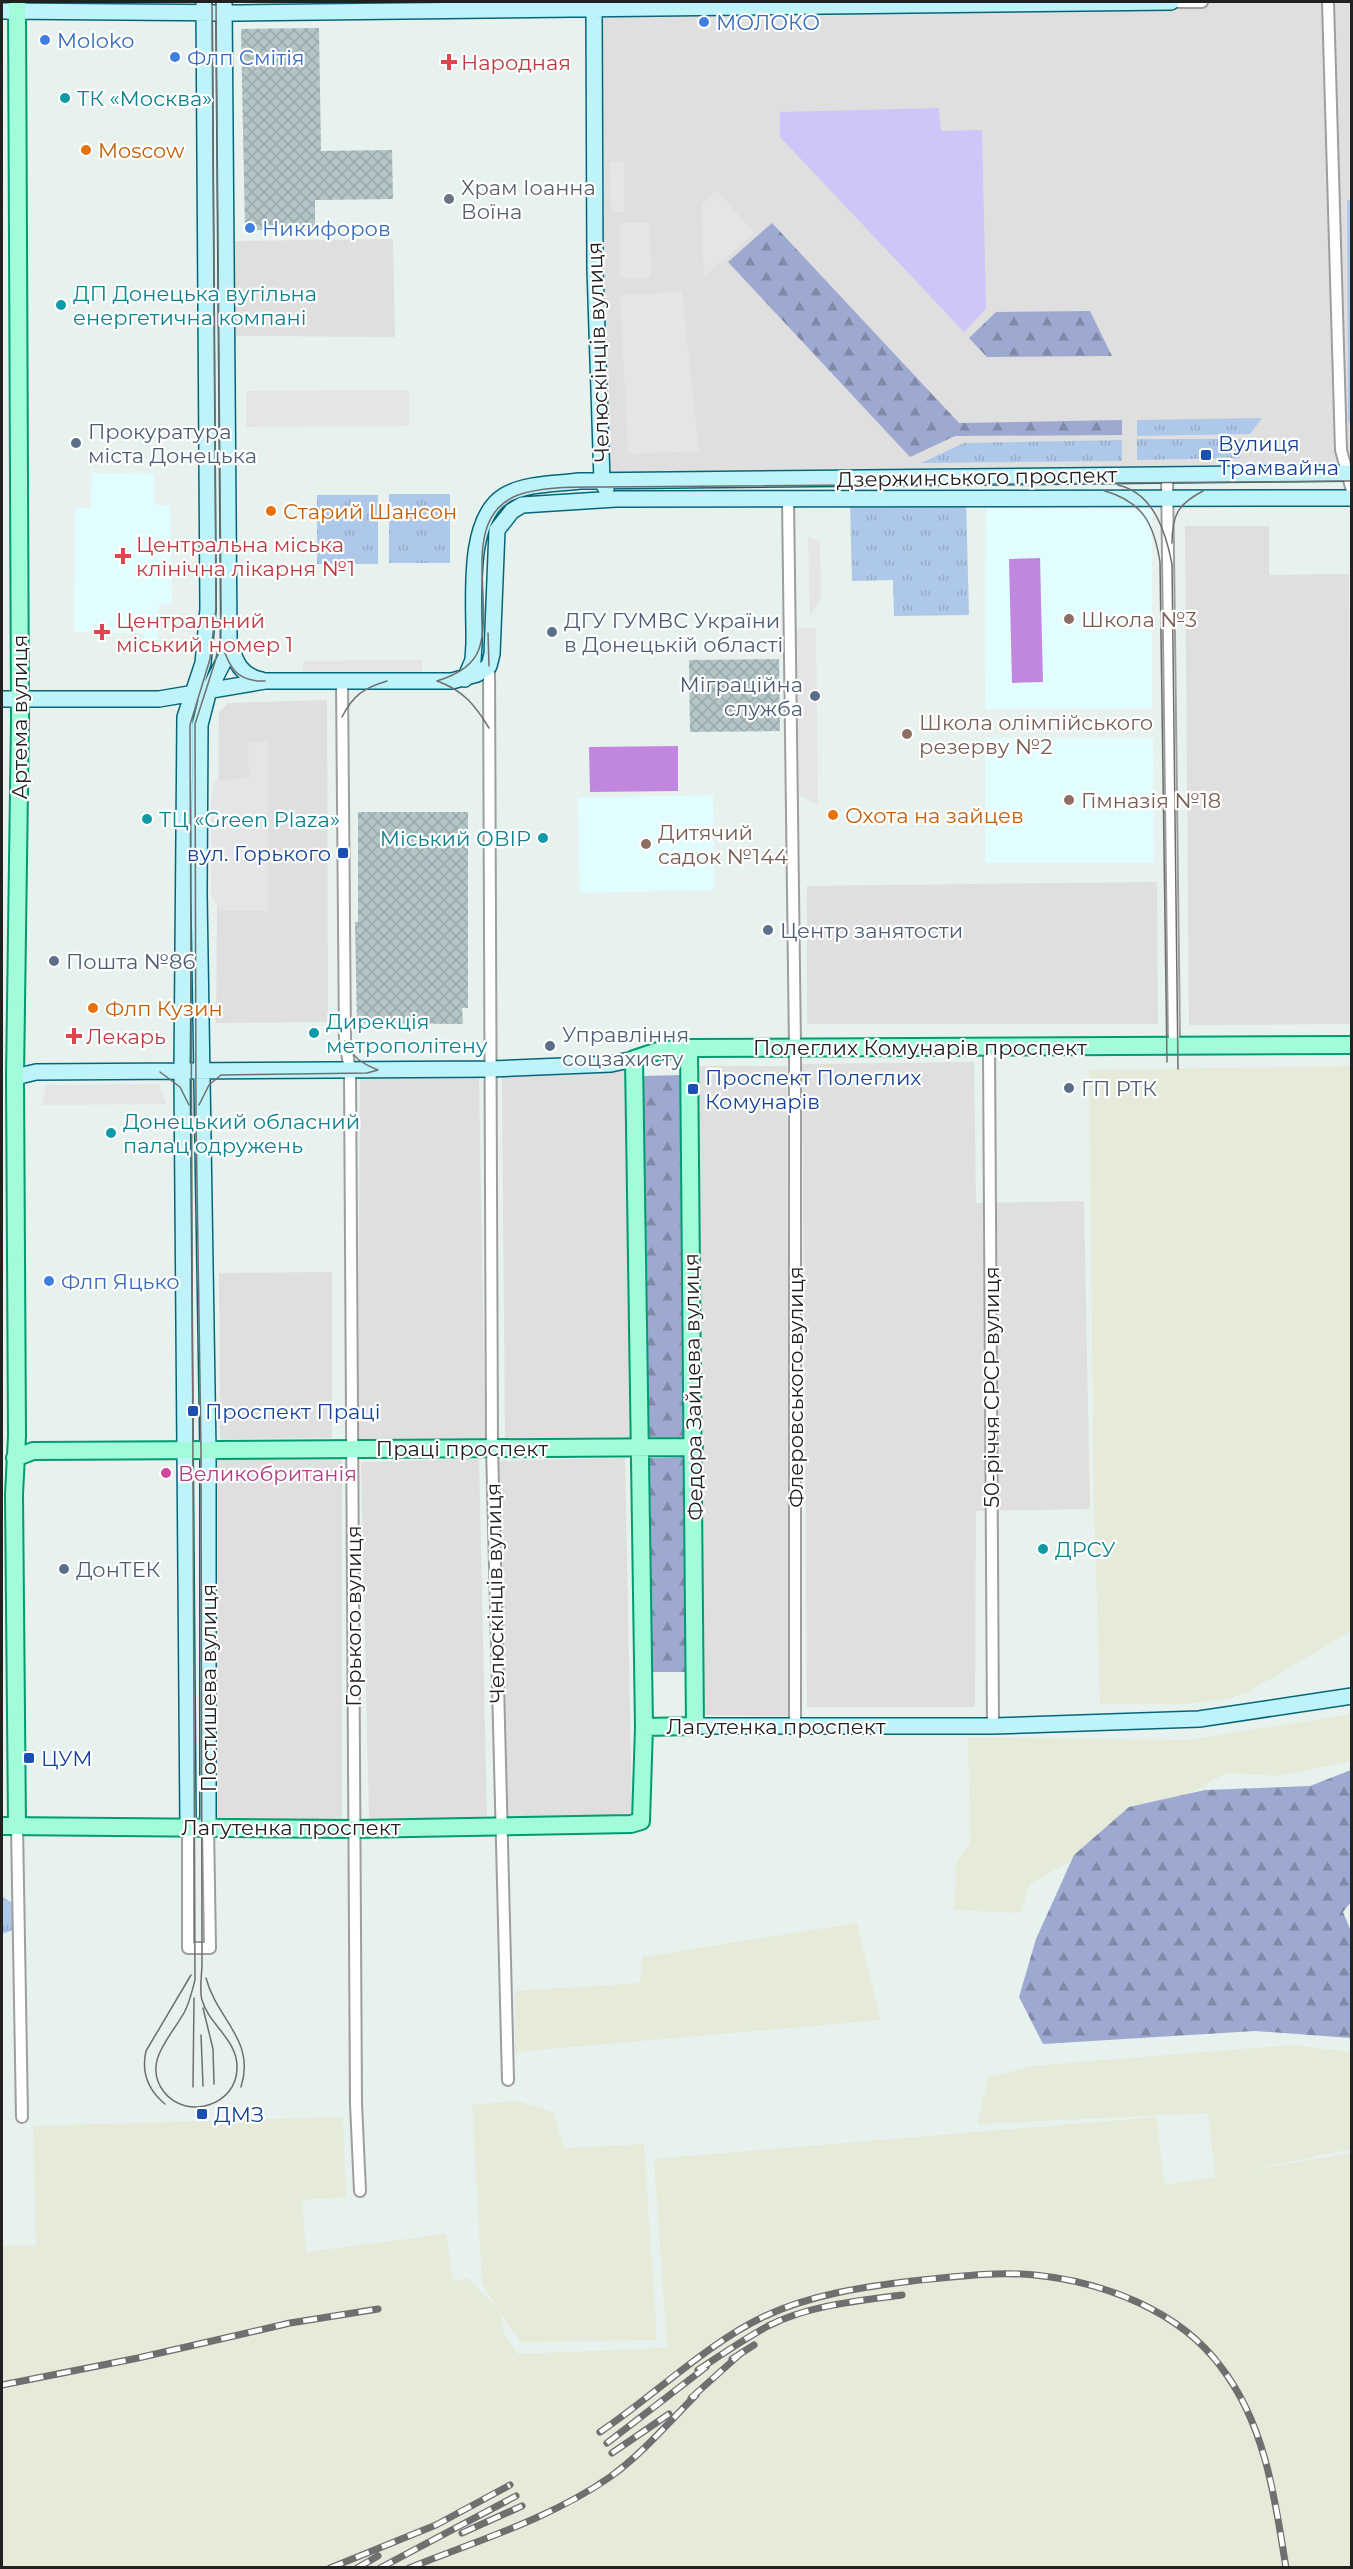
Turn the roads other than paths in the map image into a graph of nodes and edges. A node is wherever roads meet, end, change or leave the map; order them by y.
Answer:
1 (1172, 2) edge
2 (1202, 2) edge
3 (1328, 2) edge
4 (594, 5) edge
5 (204, 7) edge
6 (224, 7) edge
7 (12, 8) edge
8 (1350, 473) edge
9 (1167, 474) junction
10 (602, 481) junction
11 (1352, 491) edge
12 (788, 498) junction
13 (1352, 498) edge
14 (616, 499) junction
15 (1166, 500) junction
16 (228, 638) junction
17 (489, 666) junction
18 (465, 679) junction
19 (265, 681) junction
20 (342, 681) junction
21 (209, 690) junction
22 (190, 694) junction
23 (2, 699) edge
24 (19, 699) junction
25 (1174, 1045) junction
26 (1352, 1045) edge
27 (689, 1048) junction
28 (795, 1048) junction
29 (989, 1048) junction
30 (633, 1059) junction
31 (491, 1069) junction
32 (350, 1070) junction
33 (192, 1072) junction
34 (8, 1078) edge
35 (694, 1447) junction
36 (492, 1448) junction
37 (638, 1448) junction
38 (352, 1449) junction
39 (186, 1450) junction
40 (208, 1450) junction
41 (15, 1458) junction
42 (2, 1479) edge
43 (1352, 1696) edge
44 (795, 1725) junction
45 (695, 1726) junction
46 (993, 1726) junction
47 (644, 1727) junction
48 (9, 1826) edge
49 (188, 1827) junction
50 (208, 1827) junction
51 (500, 1827) junction
52 (355, 1829) junction
53 (508, 2080) dead end
54 (22, 2117) dead end
55 (360, 2191) dead end

1 - 2 street
1 - 4 street
3 - 8 street
4 - 6 street
4 - 10 street, Челюскінців вулиця
5 - 6 street
5 - 7 street
5 - 22 street, Постишева вулиця
6 - 16 street, Постишева вулиця
7 - 24 main road, Артема вулиця
8 - 9 street, Дзержинського проспект
8 - 11 street
9 - 10 street, Дзержинського проспект
9 - 15 street
10 - 14 street
10 - 18 street, Челюскінців вулиця
12 - 14 street, Дзержинського проспект
12 - 15 street, Дзержинського проспект
12 - 28 street
13 - 15 street, Дзержинського проспект
14 - 17 street
15 - 25 street
16 - 19 street
16 - 21 street, Постишева вулиця
17 - 18 street
17 - 31 street, Челюскінців вулиця
18 - 20 street
19 - 20 street
19 - 21 street
20 - 32 street, Горького вулиця
21 - 22 street
21 - 33 street, Постишева вулиця
22 - 24 street
22 - 33 street, Постишева вулиця
23 - 24 street
24 - 34 main road, Артема вулиця
25 - 26 main road, Полеглих Комунарів проспект
25 - 29 main road, Полеглих Комунарів проспект
27 - 28 main road, Полеглих Комунарів проспект
27 - 30 main road, Полеглих Комунарів проспект
27 - 35 main road, Федора Зайцева вулиця
28 - 29 main road, Полеглих Комунарів проспект
28 - 44 street, Флеровського вулиця
29 - 46 street, 50-річчя СРСР вулиця
30 - 31 street, Полеглих Комунарів проспект
30 - 37 main road
31 - 32 street, Полеглих Комунарів проспект
31 - 36 street, Челюскінців вулиця
32 - 33 street
32 - 38 street, Горького вулиця
33 - 34 street
33 - 39 street, Постишева вулиця
33 - 40 street, Постишева вулиця
34 - 41 main road, Артема вулиця
35 - 37 main road, Праці проспект
35 - 45 main road, Федора Зайцева вулиця
36 - 37 main road, Праці проспект
36 - 38 main road, Праці проспект
36 - 51 street, Челюскінців вулиця
37 - 47 main road
38 - 40 main road, Праці проспект
38 - 52 street, Горького вулиця
39 - 40 main road, Праці проспект
39 - 41 main road, Праці проспект
39 - 49 street, Постишева вулиця
40 - 50 street, Постишева вулиця
41 - 42 main road
41 - 48 main road, Артема вулиця
43 - 46 street, Лагутенка проспект
44 - 45 street, Лагутенка проспект
44 - 46 street, Лагутенка проспект
45 - 47 main road, Лагутенка проспект
47 - 51 main road, Лагутенка проспект
48 - 49 main road, Лагутенка проспект
48 - 54 street, Артема вулиця
49 - 50 main road, Лагутенка проспект
49 - 50 street, Постишева вулиця
50 - 52 main road, Лагутенка проспект
51 - 52 main road, Лагутенка проспект
51 - 53 street, Челюскінців вулиця
52 - 55 street, Горького вулиця

